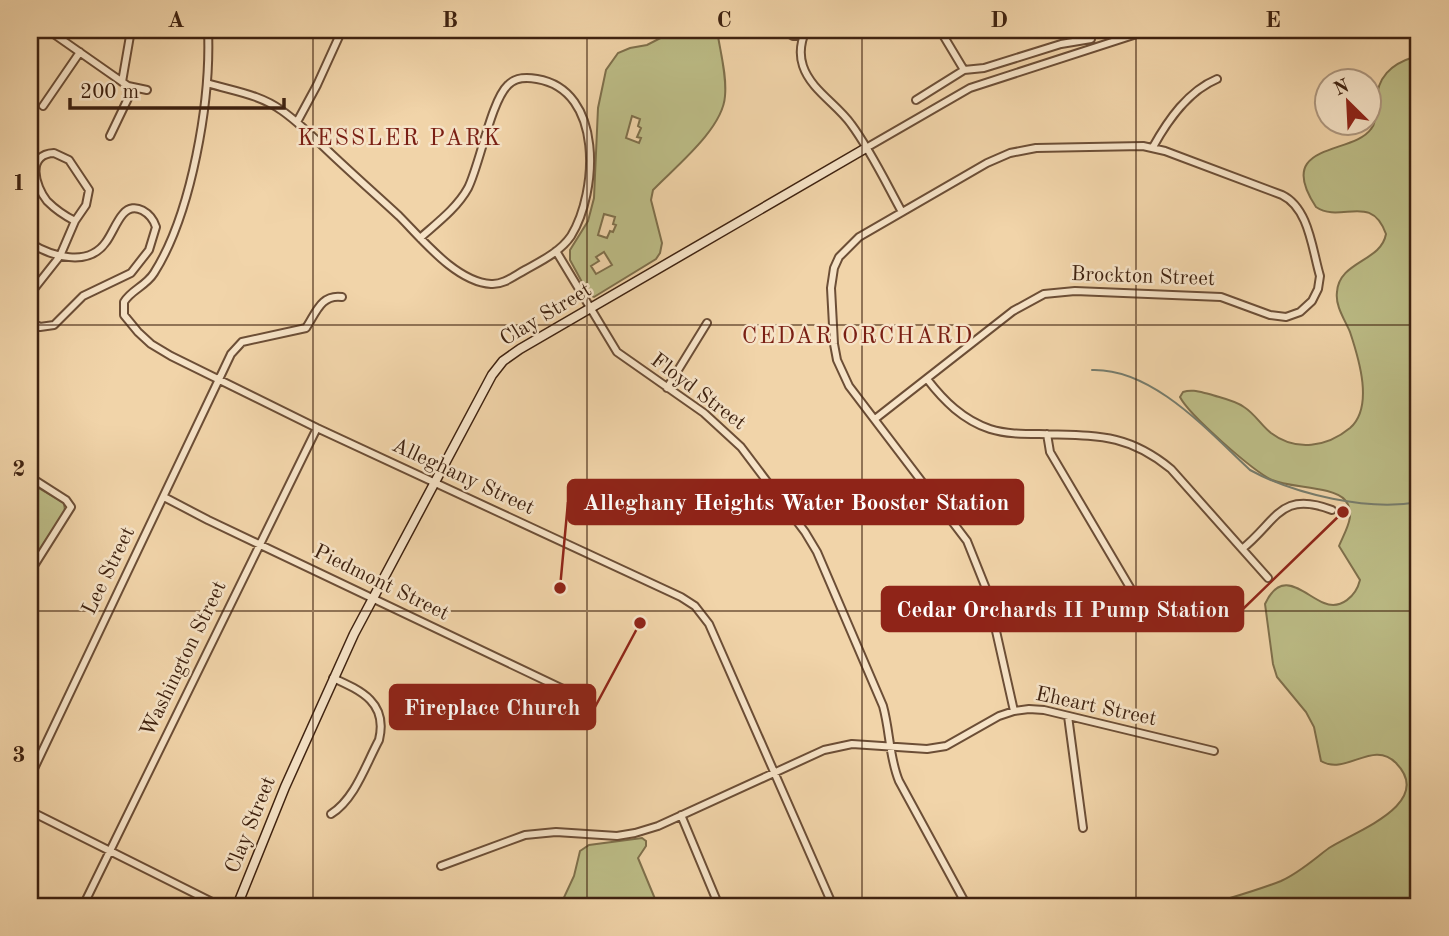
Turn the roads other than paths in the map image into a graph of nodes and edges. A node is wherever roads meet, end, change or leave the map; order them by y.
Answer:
1 (37, 30) edge
2 (48, 30) edge
3 (131, 30) edge
4 (208, 30) edge
5 (342, 30) edge
6 (734, 30) edge
7 (783, 30) edge
8 (940, 30) edge
9 (1149, 30) edge
10 (726, 31) edge
11 (803, 32) edge
12 (1091, 39) dead end
13 (30, 40) edge
14 (80, 52) junction
15 (964, 70) junction
16 (1217, 79) dead end
17 (122, 82) junction
18 (207, 83) junction
19 (133, 88) junction
20 (148, 90) dead end
21 (916, 100) dead end
22 (43, 106) dead end
23 (297, 122) junction
24 (110, 136) dead end
25 (866, 148) junction
26 (1153, 148) junction
27 (902, 212) junction
28 (75, 221) junction
29 (420, 238) junction
30 (30, 243) edge
31 (556, 251) junction
32 (60, 256) junction
33 (30, 294) edge
34 (342, 297) dead end
35 (590, 309) junction
36 (30, 322) edge
37 (707, 323) dead end
38 (219, 379) junction
39 (927, 379) junction
40 (667, 388) junction
41 (875, 419) junction
42 (317, 428) junction
43 (1047, 435) junction
44 (30, 477) edge
45 (434, 482) junction
46 (164, 497) junction
47 (1332, 510) dead end
48 (260, 544) junction
49 (1242, 550) junction
50 (30, 572) edge
51 (1268, 578) dead end
52 (374, 598) junction
53 (1138, 601) dead end
54 (333, 678) junction
55 (584, 699) dead end
56 (1014, 710) junction
57 (1068, 716) junction
58 (890, 746) junction
59 (1214, 751) dead end
60 (775, 773) junction
61 (30, 777) edge
62 (30, 811) edge
63 (331, 814) dead end
64 (681, 815) junction
65 (1083, 828) dead end
66 (110, 851) junction
67 (441, 866) dead end
68 (83, 906) edge
69 (220, 906) edge
70 (237, 906) edge
71 (719, 906) edge
72 (833, 906) edge
73 (967, 906) edge

1 - 13 street
2 - 14 street
3 - 17 street
4 - 18 street
5 - 23 street
6 - 10 street
7 - 11 street
8 - 15 street
9 - 25 street, Clay Street
11 - 25 street
12 - 15 street
14 - 17 street
14 - 22 street
15 - 21 street
16 - 26 street
17 - 19 street
18 - 23 street
18 - 38 street, Alleghany Street
19 - 20 street
19 - 24 street
23 - 29 street
25 - 27 street
25 - 35 street, Clay Street
26 - 27 street, Brockton Street
26 - 39 street, Brockton Street
27 - 41 street, Brockton Street
28 - 28 street
28 - 32 street
29 - 31 street
29 - 31 street
30 - 32 street
31 - 35 street, Floyd Street
32 - 33 street
32 - 36 street
34 - 38 street, Lee Street
35 - 40 street, Floyd Street
35 - 45 street, Clay Street
37 - 40 street
38 - 42 street, Alleghany Street
38 - 46 street, Lee Street
39 - 41 street, Brockton Street
39 - 43 street
40 - 58 street, Floyd Street
41 - 56 street, Brockton Street
42 - 45 street, Alleghany Street
42 - 48 street, Washington Street
43 - 49 street
43 - 53 street
44 - 50 street
45 - 52 street, Clay Street
45 - 60 street, Alleghany Street
46 - 48 street, Piedmont Street
46 - 61 street, Lee Street
47 - 49 street
48 - 52 street, Piedmont Street
48 - 66 street, Washington Street
49 - 51 street
52 - 54 street, Clay Street
52 - 55 street, Piedmont Street
54 - 63 street
54 - 70 street, Clay Street
56 - 57 street, Eheart Street
56 - 58 street, Eheart Street
57 - 59 street, Eheart Street
57 - 65 street
58 - 60 street, Eheart Street
58 - 73 street, Floyd Street
60 - 64 street, Eheart Street
60 - 72 street, Alleghany Street
62 - 66 street
64 - 67 street, Eheart Street
64 - 71 street
66 - 68 street, Washington Street
66 - 69 street

